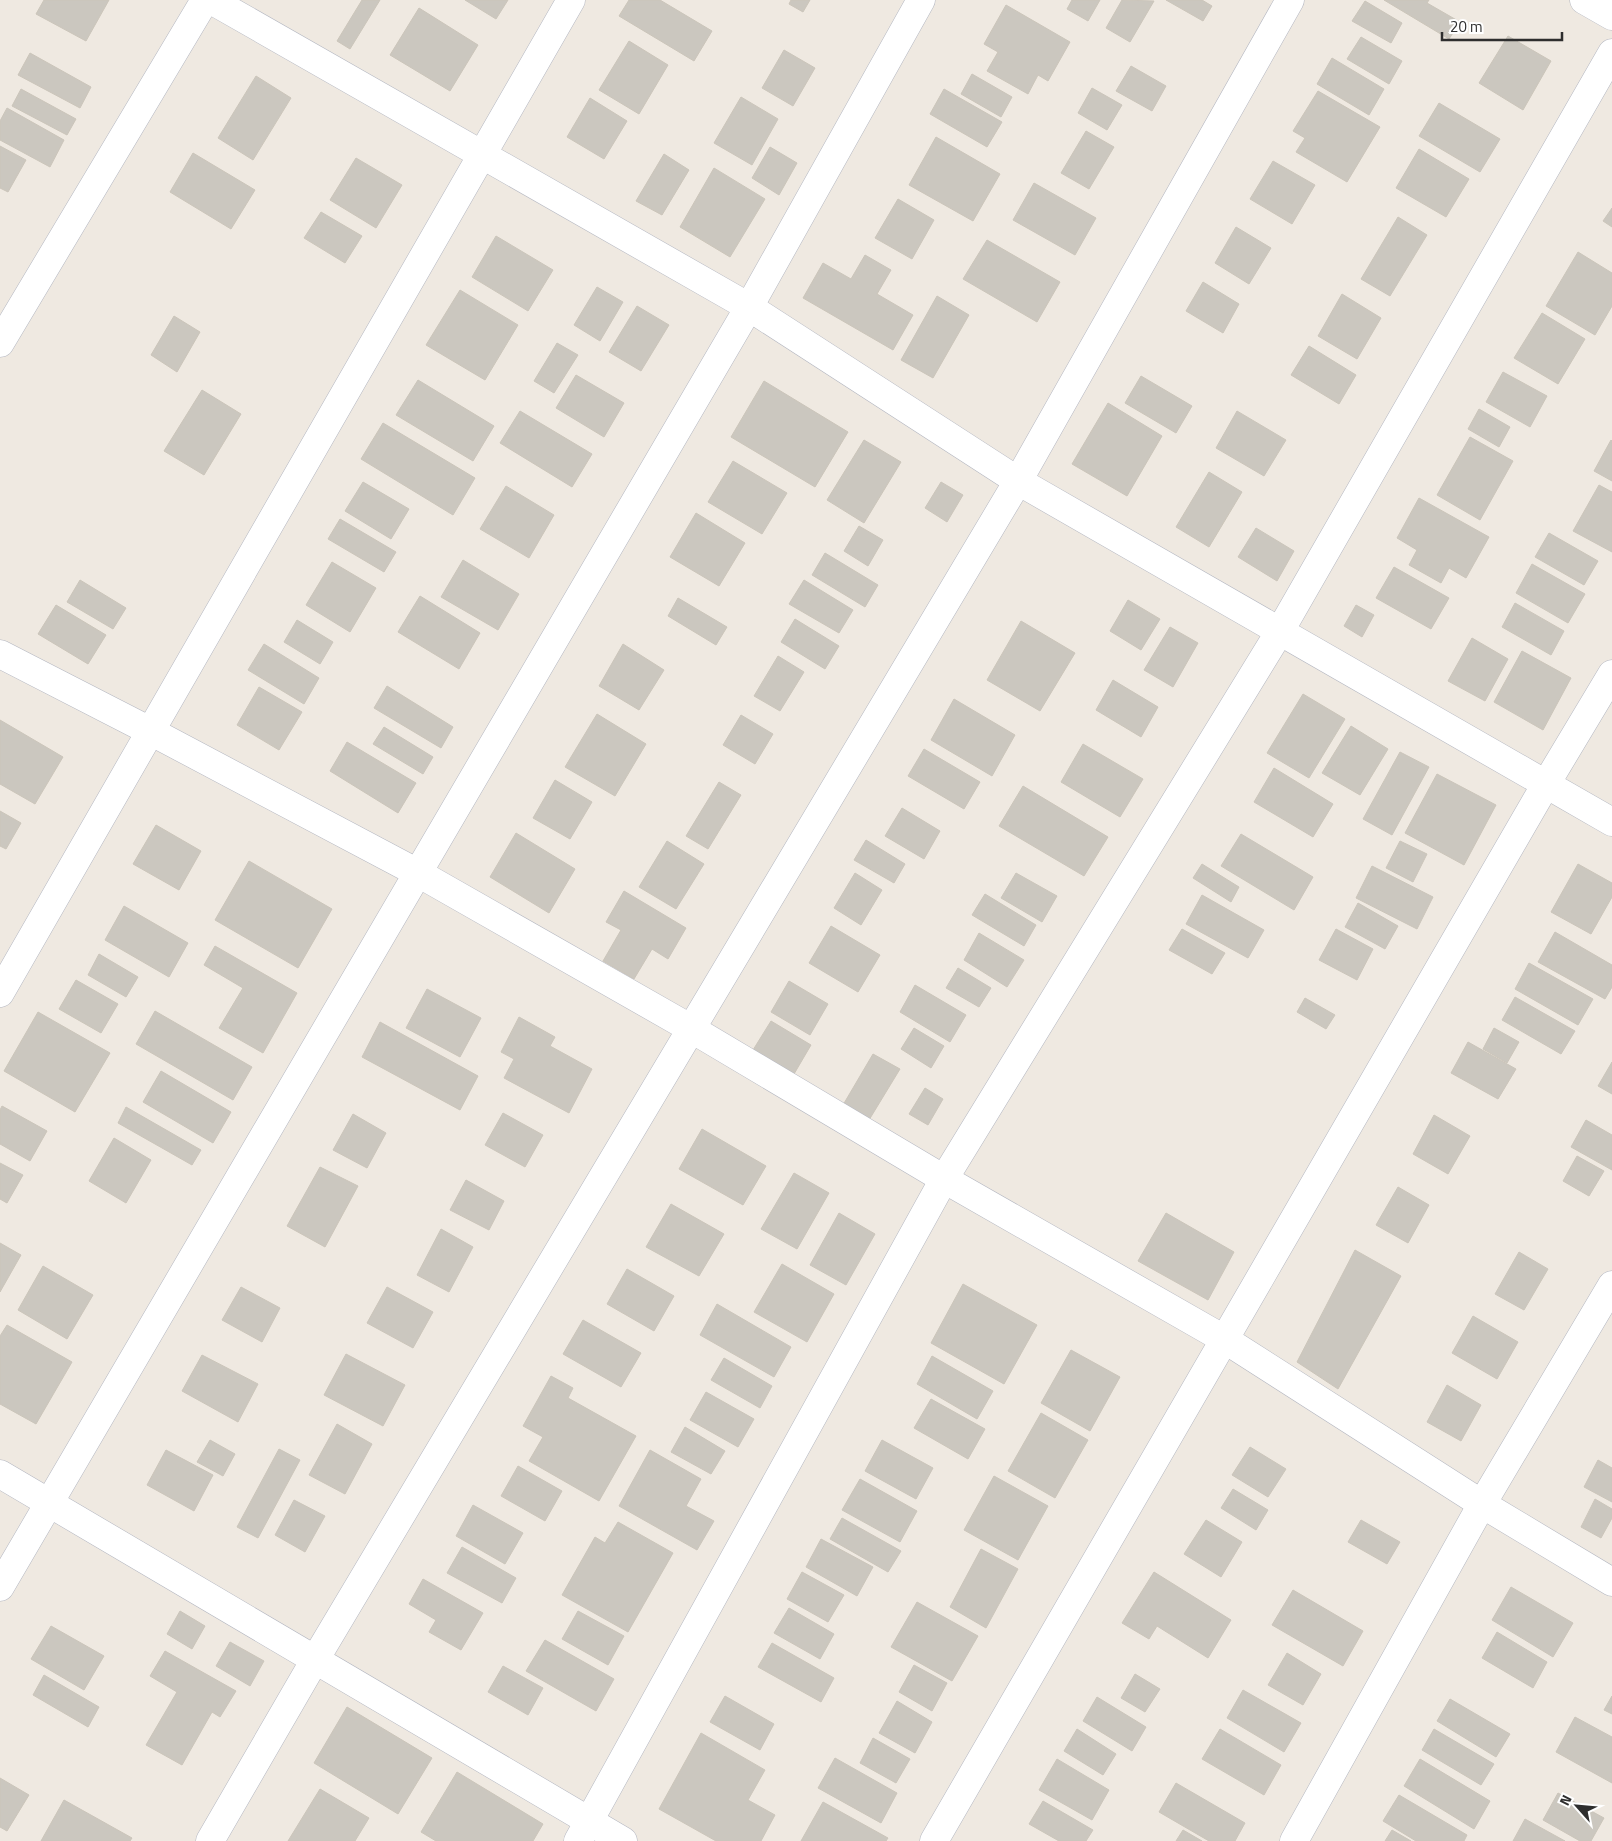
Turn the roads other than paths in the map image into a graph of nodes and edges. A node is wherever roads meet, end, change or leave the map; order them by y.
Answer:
1 (205, 0) edge
2 (211, 0) edge
3 (571, 0) edge
4 (921, 0) edge
5 (1290, 0) edge
6 (1584, 0) edge
7 (1612, 16) edge
8 (1612, 53) edge
9 (483, 154) junction
10 (749, 307) junction
11 (0, 343) edge
12 (1018, 481) junction
13 (1280, 631) junction
14 (0, 654) edge
15 (1612, 674) edge
16 (152, 732) junction
17 (1546, 784) junction
18 (1612, 822) edge
19 (418, 873) junction
20 (0, 994) edge
21 (690, 1028) junction
22 (944, 1179) junction
23 (1612, 1286) edge
24 (1224, 1339) junction
25 (0, 1474) edge
26 (48, 1503) junction
27 (1482, 1504) junction
28 (1612, 1582) edge
29 (0, 1587) edge
30 (316, 1658) junction
31 (583, 1832) edge
32 (210, 1841) edge
33 (623, 1841) edge
34 (934, 1841) edge
35 (1294, 1841) edge

1 - 11 street
2 - 9 street
3 - 9 street
4 - 10 street
5 - 12 street
6 - 7 street
8 - 13 street
9 - 10 street
9 - 16 street
10 - 12 street
10 - 19 street
12 - 13 street
12 - 21 street
13 - 17 street
13 - 22 street
14 - 16 street
15 - 17 street
16 - 19 street
16 - 20 street
17 - 18 street
17 - 24 street
19 - 21 street
19 - 26 street
21 - 22 street
21 - 30 street
22 - 24 street
22 - 31 street
23 - 27 street
24 - 27 street
24 - 34 street
25 - 26 street
26 - 29 street
26 - 30 street
27 - 28 street
27 - 35 street
30 - 31 street
30 - 32 street
31 - 33 street

